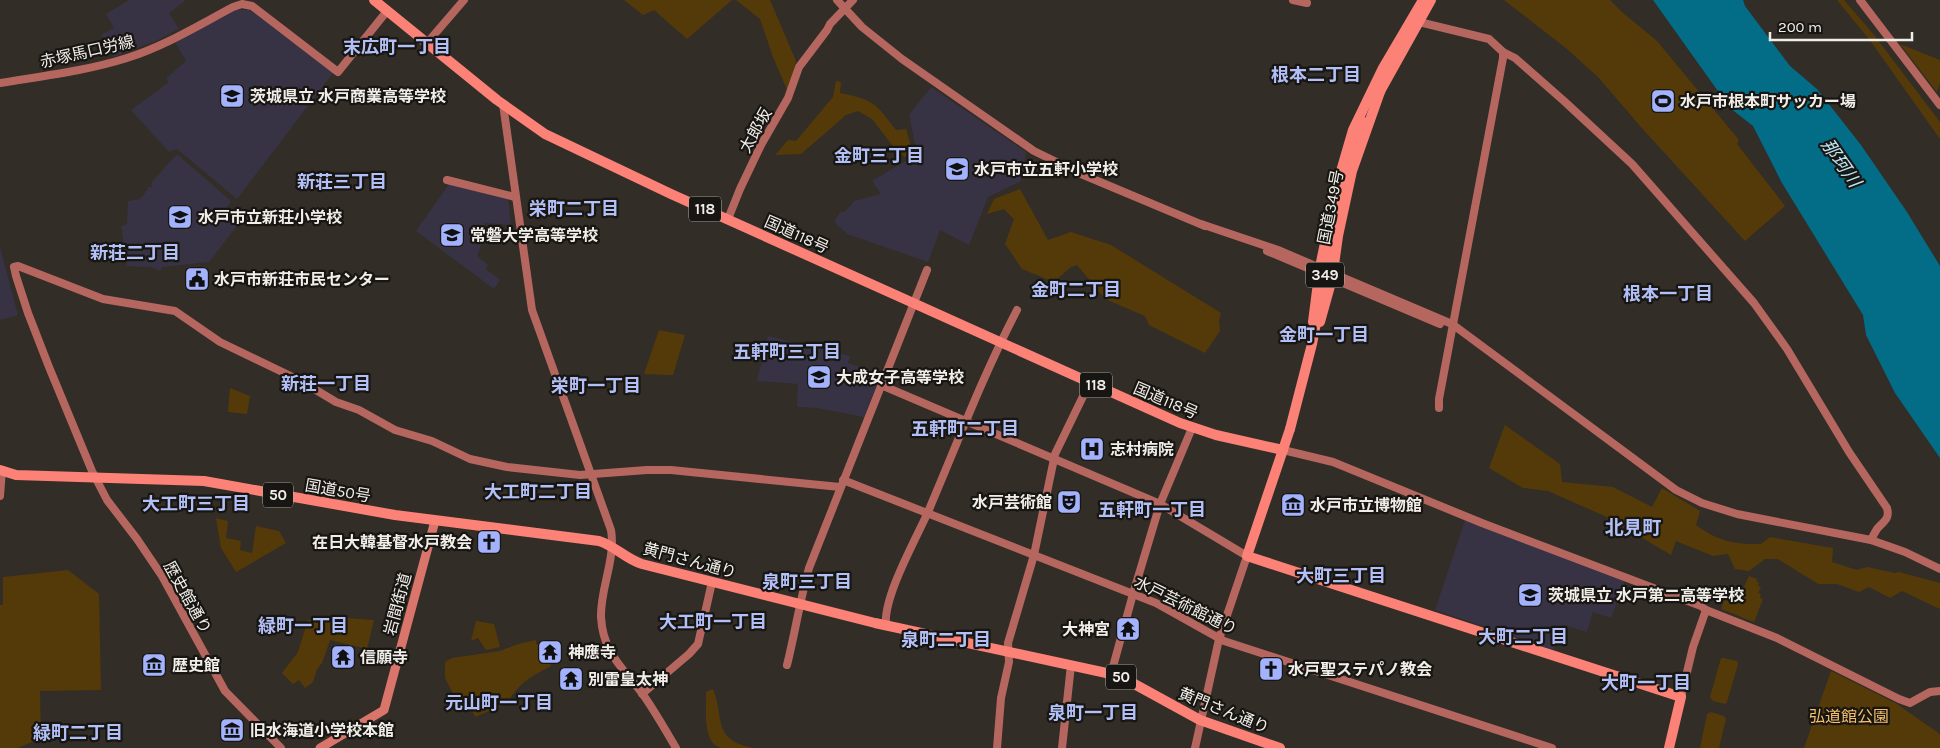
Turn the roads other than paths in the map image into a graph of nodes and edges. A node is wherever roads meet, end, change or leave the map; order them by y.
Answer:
1 (374, 0) edge
2 (464, 0) edge
3 (837, 0) edge
4 (853, 0) edge
5 (1293, 0) edge
6 (1423, 0) edge
7 (1431, 0) edge
8 (1860, 0) edge
9 (1307, 3) dead end
10 (845, 8) junction
11 (387, 11) junction
12 (1415, 21) junction
13 (427, 43) junction
14 (1503, 52) junction
15 (0, 83) edge
16 (1378, 88) junction
17 (503, 104) junction
18 (1940, 105) edge
19 (447, 180) dead end
20 (515, 197) junction
21 (728, 220) junction
22 (927, 270) dead end
23 (1319, 270) junction
24 (1333, 276) junction
25 (914, 303) junction
26 (1017, 310) dead end
27 (1452, 327) junction
28 (1000, 342) junction
29 (1308, 363) junction
30 (1090, 382) junction
31 (881, 385) junction
32 (1439, 408) dead end
33 (1295, 414) dead end
34 (967, 420) junction
35 (1192, 428) junction
36 (1283, 450) junction
37 (1054, 459) junction
38 (1, 470) edge
39 (591, 475) junction
40 (95, 477) junction
41 (842, 484) junction
42 (0, 496) edge
43 (1160, 504) junction
44 (927, 513) junction
45 (435, 521) junction
46 (1871, 540) junction
47 (611, 546) junction
48 (1034, 555) junction
49 (1247, 556) junction
50 (1940, 569) edge
51 (712, 582) junction
52 (1132, 594) junction
53 (800, 604) junction
54 (1706, 610) junction
55 (886, 625) junction
56 (1219, 639) junction
57 (1009, 652) junction
58 (1072, 665) junction
59 (787, 666) dead end
60 (1111, 674) junction
61 (1940, 691) edge
62 (642, 694) junction
63 (1681, 697) junction
64 (1200, 720) junction
65 (281, 748) edge
66 (320, 748) edge
67 (676, 748) edge
68 (997, 748) edge
69 (1062, 748) edge
70 (1194, 748) edge
71 (1280, 748) edge
72 (1552, 748) edge
73 (1669, 748) edge

1 - 11 highway, 118
2 - 13 street
3 - 10 street
4 - 10 street, 太郎坂
5 - 9 street
6 - 12 highway, 国道349号 / 349
7 - 12 highway, 国道349号 / 349
8 - 18 street
10 - 21 street, 太郎坂
10 - 23 street
11 - 13 highway, 118
11 - 15 street, 赤塚馬口労線
12 - 14 street
12 - 16 highway, 国道349号 / 349
13 - 17 highway, 118
14 - 27 street
14 - 46 street
16 - 23 highway, 国道349号 / 349
16 - 24 highway, 国道349号 / 349
16 - 36 highway, 国道349号 / 349, bridge
17 - 20 street
17 - 21 highway, 国道118号 / 118
19 - 20 street
20 - 39 street
21 - 25 highway, 国道118号 / 118
22 - 25 street
23 - 24 street
23 - 29 highway, 国道349号 / 349
24 - 27 street
24 - 29 highway, 国道349号 / 349
25 - 28 highway, 国道118号 / 118
25 - 31 street
26 - 28 street
27 - 32 street
27 - 46 street
28 - 30 highway, 国道118号 / 118
28 - 34 street
29 - 33 highway, 国道349号 / 349
30 - 35 highway, 国道118号 / 118
30 - 37 street
31 - 34 street
31 - 41 street
34 - 37 street
34 - 44 street
35 - 36 highway, 国道118号 / 118
35 - 43 street
36 - 49 highway
36 - 54 street
37 - 43 street
37 - 48 street
38 - 40 highway, 国道50号 / 50
38 - 42 street
39 - 40 street, 歴史館通り
39 - 41 street, 水戸芸術館通り
39 - 47 street
40 - 45 highway, 国道50号 / 50
40 - 65 street, 歴史館通り
41 - 44 street, 水戸芸術館通り
41 - 53 street
43 - 49 street
43 - 52 street
44 - 48 street, 水戸芸術館通り
44 - 55 street
45 - 47 highway, 国道50号 / 50
45 - 66 main road, 岩間街道
46 - 50 street
47 - 51 highway, 黄門さん通り / 50
47 - 62 street
48 - 52 street, 水戸芸術館通り
48 - 57 street
49 - 56 street
49 - 63 highway
51 - 53 highway, 黄門さん通り / 50
51 - 62 street
52 - 56 street, 水戸芸術館通り
52 - 60 street
53 - 55 highway, 黄門さん通り / 50
53 - 59 street
54 - 61 street
54 - 63 street
55 - 57 highway, 黄門さん通り / 50
56 - 64 street
56 - 72 street, 水戸芸術館通り
57 - 58 highway, 黄門さん通り / 50
57 - 68 street
58 - 60 highway, 黄門さん通り / 50
58 - 69 street
60 - 64 highway, 黄門さん通り / 50
62 - 67 street
63 - 73 highway
64 - 70 street
64 - 71 highway, 黄門さん通り / 50

